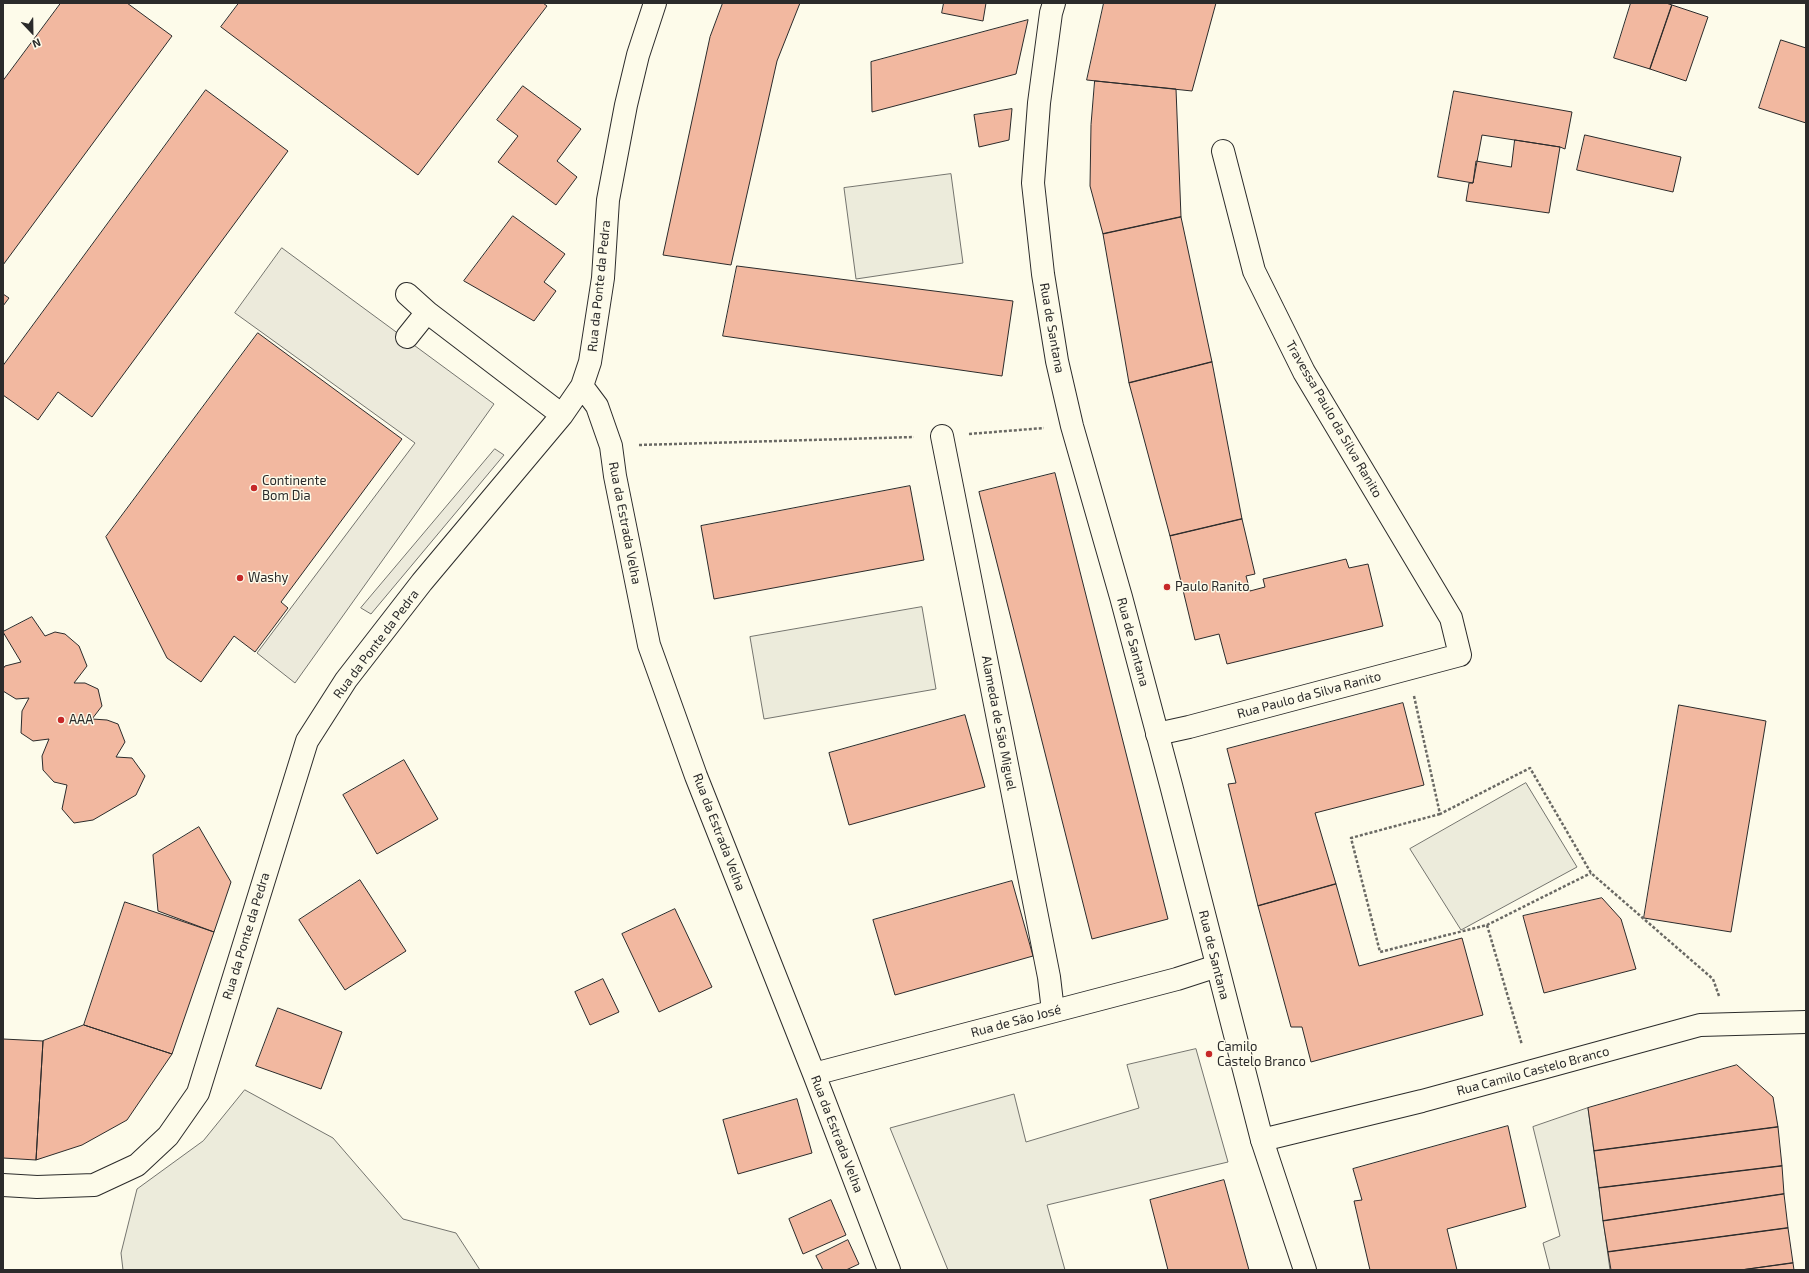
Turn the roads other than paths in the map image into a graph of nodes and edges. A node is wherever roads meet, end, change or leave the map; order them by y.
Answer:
1 (655, 3) edge
2 (1054, 3) edge
3 (1223, 151) dead end
4 (407, 294) dead end
5 (427, 312) junction
6 (407, 337) dead end
7 (582, 386) junction
8 (562, 415) junction
9 (942, 436) road end
10 (1460, 655) joint
11 (1157, 734) junction
12 (1217, 966) junction
13 (1053, 1011) junction
14 (1806, 1022) edge
15 (814, 1074) junction
16 (1262, 1140) junction
17 (3, 1185) edge
18 (889, 1270) edge
19 (1305, 1270) edge

1 - 7 street, Rua da Ponte da Pedra
2 - 11 street, Rua de Santana
3 - 10 street, Travessa Paulo da Silva Ranito
4 - 5 street
5 - 6 street
5 - 8 street
7 - 8 street, Rua da Ponte da Pedra
7 - 15 street, Rua da Estrada Velha
8 - 17 street, Rua da Ponte da Pedra
9 - 13 street, Alameda de São Miguel
10 - 11 street, Rua Paulo da Silva Ranito
11 - 12 street, Rua de Santana
12 - 13 street, Rua de São José
12 - 16 street, Rua de Santana
13 - 15 street, Rua de São José
14 - 16 street, Rua Camilo Castelo Branco
15 - 18 street, Rua da Estrada Velha
16 - 19 street, Rua de Santana

